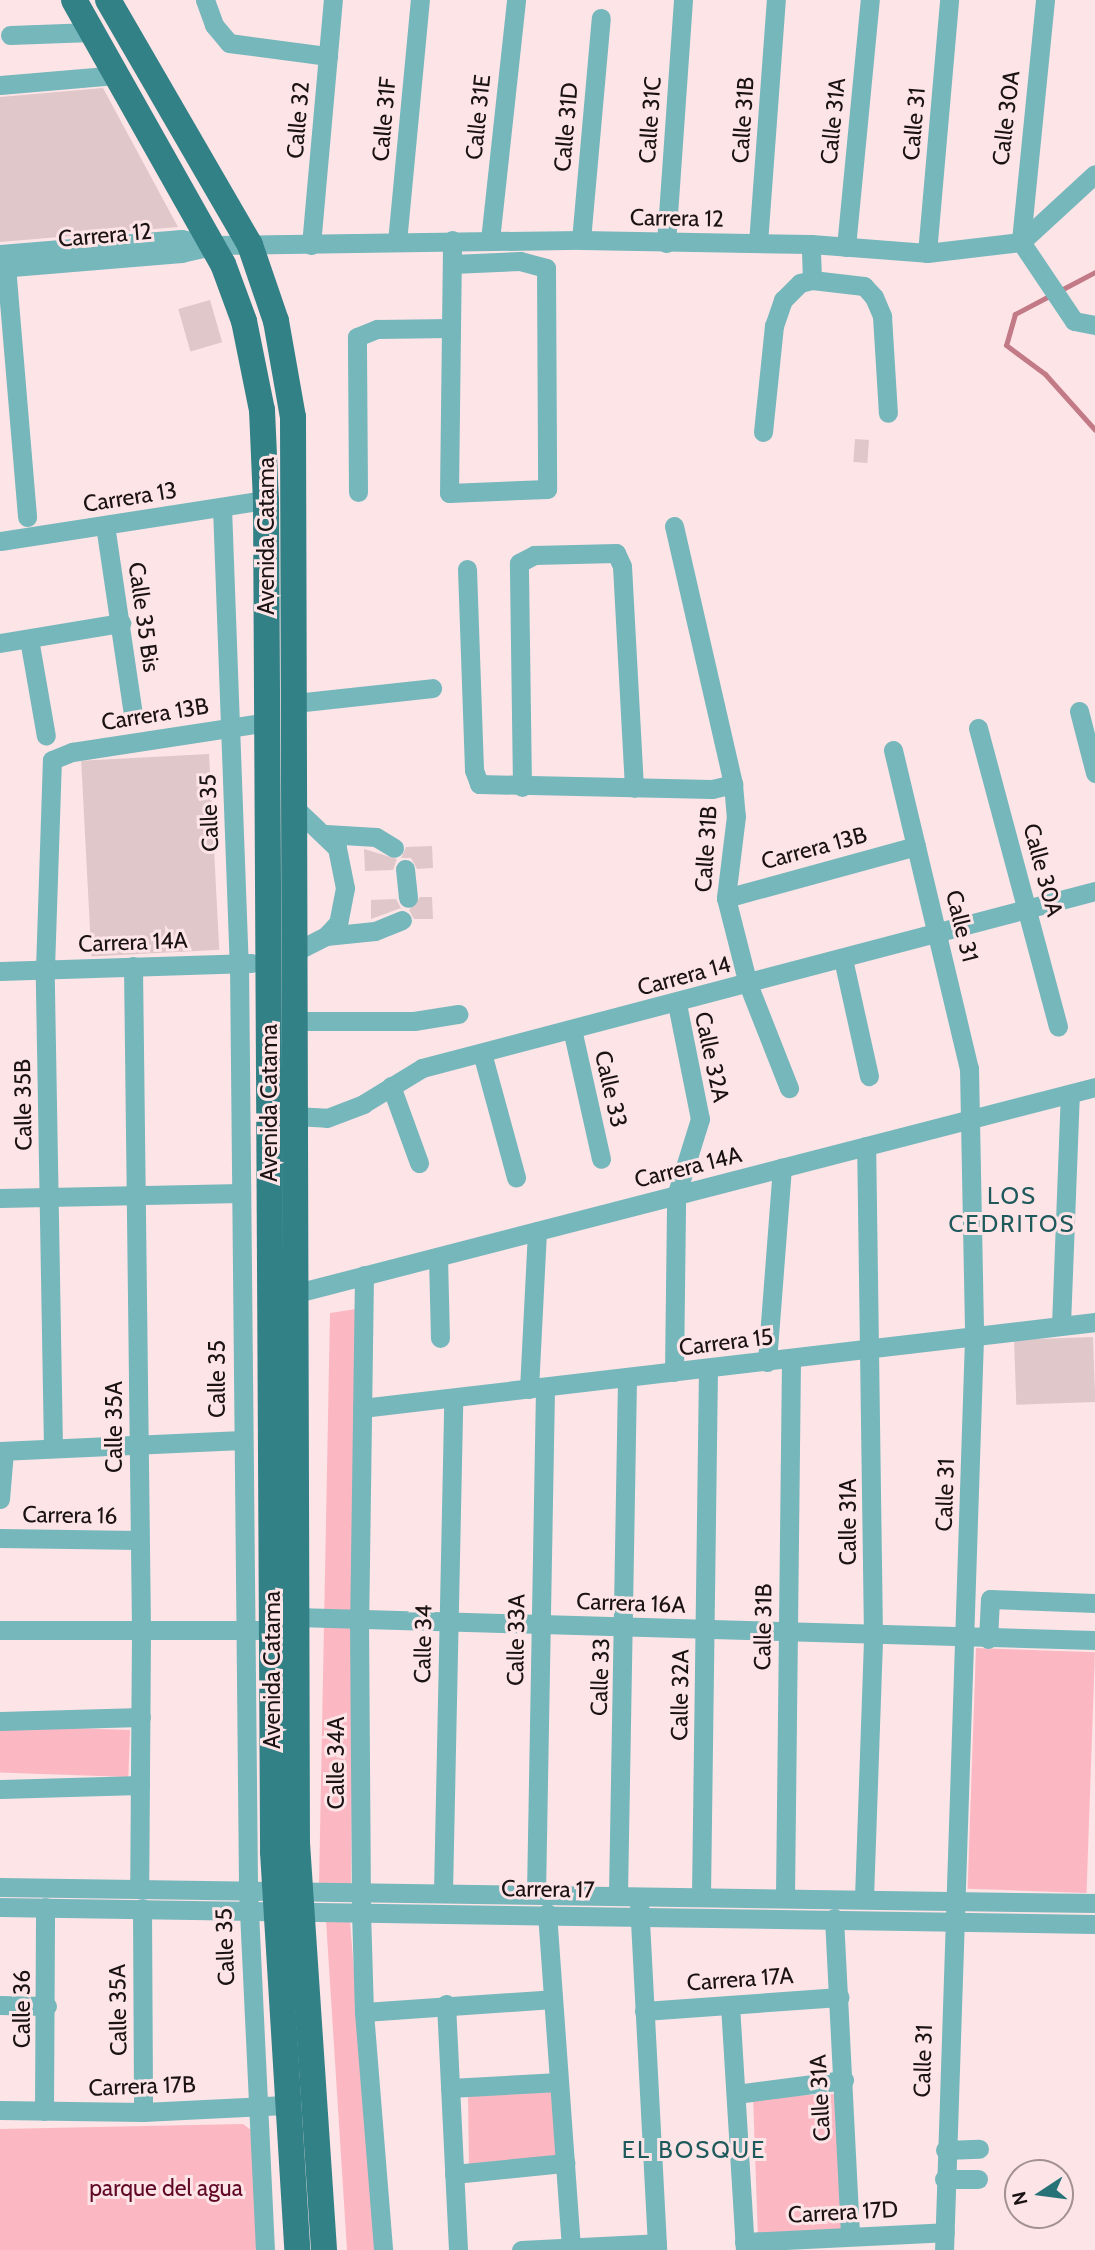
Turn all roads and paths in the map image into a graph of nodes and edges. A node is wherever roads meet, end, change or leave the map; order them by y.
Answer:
1 (74, 0) edge
2 (108, 0) edge
3 (333, 0) edge
4 (420, 0) edge
5 (516, 0) edge
6 (683, 0) edge
7 (776, 0) edge
8 (870, 0) edge
9 (948, 0) edge
10 (1045, 0) edge
11 (205, 1) edge
12 (601, 18) dead end
13 (92, 32) junction
14 (10, 35) dead end
15 (328, 57) junction
16 (116, 75) junction
17 (0, 85) edge
18 (1095, 174) edge
19 (452, 240) junction
20 (490, 240) junction
21 (581, 240) junction
22 (397, 242) junction
23 (1021, 242) junction
24 (666, 243) junction
25 (758, 243) junction
26 (810, 244) junction
27 (214, 245) junction
28 (250, 245) junction
29 (311, 245) junction
30 (846, 247) junction
31 (927, 253) junction
32 (3, 261) edge
33 (452, 264) junction
34 (812, 280) junction
35 (1095, 325) edge
36 (451, 328) junction
37 (888, 413) dead end
38 (763, 432) dead end
39 (358, 492) dead end
40 (267, 500) junction
41 (222, 507) junction
42 (27, 517) dead end
43 (106, 525) junction
44 (674, 526) dead end
45 (0, 541) edge
46 (467, 569) dead end
47 (121, 623) junction
48 (29, 639) junction
49 (0, 643) edge
50 (432, 688) dead end
51 (295, 703) junction
52 (1079, 710) dead end
53 (133, 715) dead end
54 (267, 722) junction
55 (231, 727) junction
56 (978, 728) dead end
57 (46, 736) dead end
58 (893, 750) dead end
59 (52, 761) joint
60 (1095, 773) edge
61 (733, 784) junction
62 (522, 787) junction
63 (634, 788) junction
64 (293, 806) junction
65 (326, 834) junction
66 (916, 846) junction
67 (394, 848) dead end
68 (405, 869) dead end
69 (1095, 891) edge
70 (408, 898) dead end
71 (726, 898) junction
72 (1028, 908) junction
73 (402, 920) dead end
74 (940, 933) junction
75 (326, 936) junction
76 (295, 951) junction
77 (843, 958) junction
78 (268, 962) junction
79 (239, 963) junction
80 (134, 966) junction
81 (45, 970) junction
82 (0, 971) edge
83 (748, 984) junction
84 (677, 1004) junction
85 (458, 1014) dead end
86 (294, 1021) junction
87 (1058, 1026) dead end
88 (572, 1029) junction
89 (481, 1053) junction
90 (869, 1076) dead end
91 (391, 1086) junction
92 (1095, 1087) edge
93 (789, 1088) dead end
94 (1070, 1094) junction
95 (294, 1116) junction
96 (967, 1121) junction
97 (866, 1146) junction
98 (601, 1159) dead end
99 (419, 1163) dead end
100 (782, 1168) junction
101 (516, 1177) dead end
102 (241, 1193) junction
103 (676, 1196) junction
104 (0, 1198) edge
105 (138, 1198) junction
106 (49, 1199) junction
107 (537, 1231) junction
108 (438, 1256) junction
109 (364, 1275) junction
110 (293, 1294) junction
111 (1095, 1322) edge
112 (1061, 1325) junction
113 (440, 1338) dead end
114 (974, 1338) junction
115 (871, 1350) junction
116 (791, 1359) junction
117 (767, 1362) junction
118 (708, 1368) junction
119 (674, 1372) junction
120 (627, 1377) junction
121 (537, 1388) junction
122 (453, 1398) junction
123 (362, 1408) junction
124 (242, 1440) junction
125 (138, 1442) junction
126 (53, 1448) junction
127 (2, 1451) edge
128 (0, 1499) edge
129 (0, 1538) edge
130 (139, 1540) junction
131 (1095, 1603) edge
132 (296, 1617) junction
133 (359, 1619) junction
134 (449, 1622) junction
135 (541, 1625) junction
136 (626, 1627) junction
137 (0, 1630) edge
138 (141, 1630) junction
139 (245, 1630) junction
140 (271, 1630) junction
141 (705, 1630) junction
142 (788, 1633) junction
143 (873, 1636) junction
144 (965, 1639) junction
145 (988, 1639) junction
146 (1095, 1640) edge
147 (141, 1717) junction
148 (0, 1721) edge
149 (140, 1786) junction
150 (0, 1788) edge
151 (0, 1887) edge
152 (443, 1892) junction
153 (536, 1894) junction
154 (618, 1895) junction
155 (638, 1895) junction
156 (701, 1896) junction
157 (785, 1896) junction
158 (141, 1898) junction
159 (864, 1898) junction
160 (248, 1899) junction
161 (954, 1899) junction
162 (287, 1900) junction
163 (361, 1901) junction
164 (1095, 1903) edge
165 (0, 1907) edge
166 (45, 1907) junction
167 (547, 1913) junction
168 (640, 1915) junction
169 (834, 1918) junction
170 (953, 1919) junction
171 (1095, 1924) edge
172 (839, 1997) junction
173 (553, 1999) junction
174 (446, 2004) junction
175 (730, 2005) junction
176 (0, 2006) edge
177 (47, 2006) junction
178 (644, 2011) junction
179 (364, 2012) junction
180 (844, 2080) junction
181 (559, 2081) junction
182 (450, 2088) junction
183 (736, 2094) junction
184 (286, 2105) junction
185 (256, 2107) junction
186 (0, 2110) edge
187 (44, 2111) junction
188 (143, 2112) junction
189 (979, 2149) dead end
190 (945, 2150) junction
191 (565, 2163) junction
192 (454, 2174) junction
193 (944, 2179) junction
194 (978, 2179) dead end
195 (850, 2235) junction
196 (945, 2241) edge
197 (657, 2246) edge
198 (745, 2246) edge
199 (571, 2248) junction
200 (265, 2250) edge
201 (297, 2250) edge
202 (324, 2250) edge
203 (383, 2250) edge
204 (458, 2250) edge
205 (521, 2250) edge

1 - 13 main road, Avenida Catama
2 - 28 main road, Avenida Catama
3 - 15 street, Calle 32
4 - 22 street, Calle 31F
5 - 20 street, Calle 31E
6 - 24 street, Calle 31C
7 - 25 street, Calle 31B
8 - 30 street, Calle 31A
9 - 31 street, Calle 31
10 - 23 street, Calle 30A
11 - 15 street
12 - 21 street, Calle 31D
13 - 14 street
13 - 16 main road, Avenida Catama
15 - 29 street, Calle 32
16 - 17 street
16 - 27 main road, Avenida Catama
18 - 23 street
19 - 20 street, Carrera 12
19 - 22 street, Carrera 12
19 - 33 street
20 - 21 street, Carrera 12
21 - 24 street, Carrera 12
22 - 29 street, Carrera 12
23 - 31 street, Carrera 12
23 - 35 street
24 - 25 street, Carrera 12
25 - 26 street, Carrera 12
26 - 30 street, Carrera 12
26 - 34 street
27 - 28 street, Carrera 12
27 - 32 street, Carrera 12
27 - 40 main road, Avenida Catama
28 - 29 street, Carrera 12
28 - 51 main road, Avenida Catama
30 - 31 street, Carrera 12
32 - 42 street
33 - 36 street
33 - 36 street
34 - 37 street
34 - 38 street
36 - 39 street
40 - 41 street, Carrera 13
40 - 54 main road, Avenida Catama
41 - 43 street, Carrera 13
41 - 55 street, Calle 35
43 - 45 street, Carrera 13
43 - 47 street, Calle 35 Bis
44 - 61 street, Calle 31B
46 - 62 street
47 - 48 street
47 - 53 street, Calle 35 Bis
48 - 49 street
48 - 57 street
50 - 51 street
51 - 64 main road, Avenida Catama
52 - 60 street
54 - 55 street, Carrera 13B
54 - 78 main road, Avenida Catama
55 - 59 street, Carrera 13B
55 - 79 street, Calle 35
56 - 72 street, Calle 30A
58 - 66 street, Calle 31
59 - 81 street, Calle 35B
61 - 63 street
61 - 71 street, Calle 31B
62 - 63 street
62 - 63 street
64 - 65 street
64 - 76 main road, Avenida Catama
65 - 67 street
65 - 75 street
66 - 71 street, Carrera 13B
66 - 74 street, Calle 31
68 - 70 street
69 - 72 street, Carrera 14
71 - 83 street, Calle 31B
72 - 74 street, Carrera 14
72 - 87 street, Calle 30A
73 - 75 street
74 - 77 street, Carrera 14
74 - 96 street, Calle 31
75 - 76 street
76 - 86 main road, Avenida Catama
77 - 83 street, Carrera 14
77 - 90 street
78 - 79 street, Carrera 14A
78 - 140 main road, Avenida Catama
79 - 80 street, Carrera 14A
79 - 102 street, Calle 35
80 - 81 street, Carrera 14A
80 - 105 street, Calle 35A
81 - 82 street, Carrera 14A
81 - 106 street, Calle 35B
83 - 84 street, Carrera 14
83 - 93 street, Calle 31B
84 - 88 street, Carrera 14
84 - 103 street, Calle 32A
85 - 86 street
86 - 95 main road, Avenida Catama
88 - 89 street, Carrera 14
88 - 98 street, Calle 33
89 - 91 street, Carrera 14
89 - 101 street
91 - 95 street, Carrera 14
91 - 99 street
92 - 94 street, Carrera 14A
94 - 96 street, Carrera 14A
94 - 112 street
95 - 110 main road, Avenida Catama
96 - 97 street, Carrera 14A
96 - 114 street, Calle 31
97 - 100 street, Carrera 14A
97 - 115 street, Calle 31A
100 - 103 street, Carrera 14A
100 - 117 street
102 - 105 street
102 - 124 street, Calle 35
103 - 107 street, Carrera 14A
103 - 119 street
104 - 106 street
105 - 106 street
105 - 125 street, Calle 35A
106 - 126 street, Calle 35B
107 - 108 street, Carrera 14A
107 - 121 street, Calle 33A
108 - 109 street, Carrera 14A
108 - 113 street
109 - 110 street, Carrera 14A
109 - 123 street, Calle 34A
110 - 132 main road, Avenida Catama
111 - 112 street, Carrera 15
112 - 114 street, Carrera 15
114 - 115 street, Carrera 15
114 - 144 street, Calle 31
115 - 116 street, Carrera 15
115 - 143 street, Calle 31A
116 - 117 street, Carrera 15
116 - 142 street, Calle 31B
117 - 118 street, Carrera 15
118 - 119 street, Carrera 15
118 - 141 street, Calle 32A
119 - 120 street, Carrera 15
120 - 121 street, Carrera 15
120 - 136 street, Calle 33
121 - 122 street, Carrera 15
121 - 135 street, Calle 33A
122 - 123 street, Carrera 15
122 - 134 street, Calle 34
123 - 133 street, Calle 34A
124 - 125 street
124 - 139 street, Calle 35
125 - 126 street
125 - 130 street, Calle 35A
126 - 127 street
127 - 128 street
129 - 130 street, Carrera 16
130 - 138 street, Calle 35A
131 - 145 street
132 - 133 street, Carrera 16A
132 - 162 main road, Avenida Catama
133 - 134 street, Carrera 16A
133 - 163 street, Calle 34A
134 - 135 street, Carrera 16A
134 - 152 street, Calle 34
135 - 136 street, Carrera 16A
135 - 153 street, Calle 33A
136 - 141 street, Carrera 16A
136 - 154 street, Calle 33
137 - 138 street
138 - 139 street
138 - 147 street, Calle 35A
139 - 140 street
139 - 160 street, Calle 35
140 - 162 main road, Avenida Catama
141 - 142 street, Carrera 16A
141 - 156 street, Calle 32A
142 - 143 street, Carrera 16A
142 - 157 street, Calle 31B
143 - 144 street, Carrera 16A
143 - 159 street, Calle 31A
144 - 145 street
144 - 161 street, Calle 31
145 - 146 street
147 - 148 street
147 - 149 street, Calle 35A
149 - 150 street
149 - 158 street, Calle 35A
151 - 158 street, Carrera 17
152 - 153 street, Carrera 17
152 - 163 street, Carrera 17
153 - 154 street, Carrera 17
154 - 155 street, Carrera 17
155 - 156 street, Carrera 17
155 - 168 street
156 - 157 street, Carrera 17
157 - 159 street, Carrera 17
158 - 160 street, Carrera 17
158 - 166 street, Carrera 17
158 - 188 street, Calle 35A
159 - 161 street, Carrera 17
160 - 162 street, Carrera 17
160 - 185 street, Calle 35
161 - 164 street, Carrera 17
161 - 170 street, Calle 31
162 - 163 street, Carrera 17
162 - 184 main road, Avenida Catama
162 - 202 main road, Avenida Catama
163 - 167 street, Carrera 17
163 - 179 street, Calle 34A
165 - 166 street, Carrera 17
166 - 177 street, Calle 36
167 - 168 street, Carrera 17
167 - 173 street
168 - 169 street, Carrera 17
168 - 178 street
169 - 170 street, Carrera 17
169 - 172 street, Calle 31A
170 - 171 street, Carrera 17
170 - 190 street, Calle 31
172 - 175 street, Carrera 17A
172 - 180 street, Calle 31A
173 - 174 street
173 - 181 street
174 - 179 street
174 - 182 street
175 - 178 street, Carrera 17A
175 - 183 street
176 - 177 street
177 - 187 street, Calle 36
178 - 197 street
179 - 203 street, Calle 34A
180 - 183 street
180 - 195 street, Calle 31A
181 - 182 street
181 - 191 street
182 - 192 street
183 - 198 street
184 - 185 street, Carrera 17B
184 - 201 main road, Avenida Catama
185 - 188 street, Carrera 17B
185 - 200 street, Calle 35
186 - 187 street, Carrera 17B
187 - 188 street, Carrera 17B
189 - 190 street
190 - 193 street, Calle 31
191 - 192 street
191 - 199 street
192 - 204 street
193 - 194 street
193 - 196 street, Calle 31
195 - 196 street, Carrera 17D
195 - 198 street, Carrera 17D
197 - 199 street
199 - 205 street

